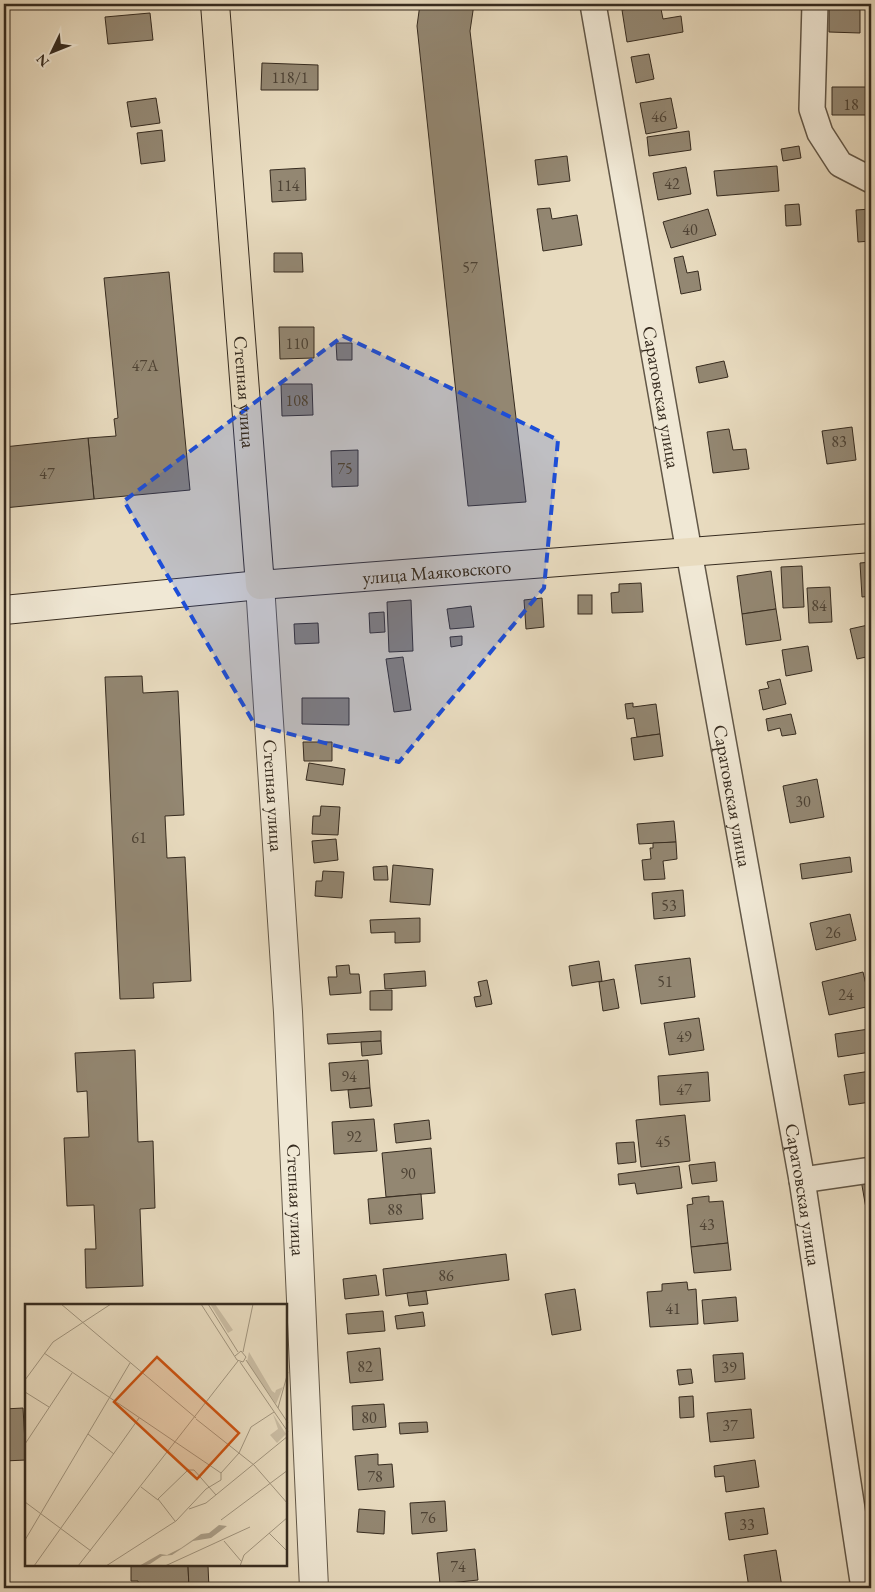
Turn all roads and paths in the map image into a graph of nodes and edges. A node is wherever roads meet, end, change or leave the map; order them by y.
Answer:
1 (215, 4) edge
2 (593, 4) edge
3 (815, 4) edge
4 (871, 180) edge
5 (871, 538) edge
6 (689, 552) junction
7 (260, 585) junction
8 (4, 610) edge
9 (871, 1170) edge
10 (802, 1180) junction
11 (314, 1588) edge
12 (864, 1588) edge

1 - 7 main road, Степная улица
2 - 6 street, Саратовская улица
3 - 4 street
5 - 6 main road, улица Маяковского
6 - 7 main road, улица Маяковского
6 - 10 street, Саратовская улица
7 - 8 street, улица Маяковского
7 - 11 street, Степная улица
9 - 10 street
10 - 12 street, Саратовская улица

